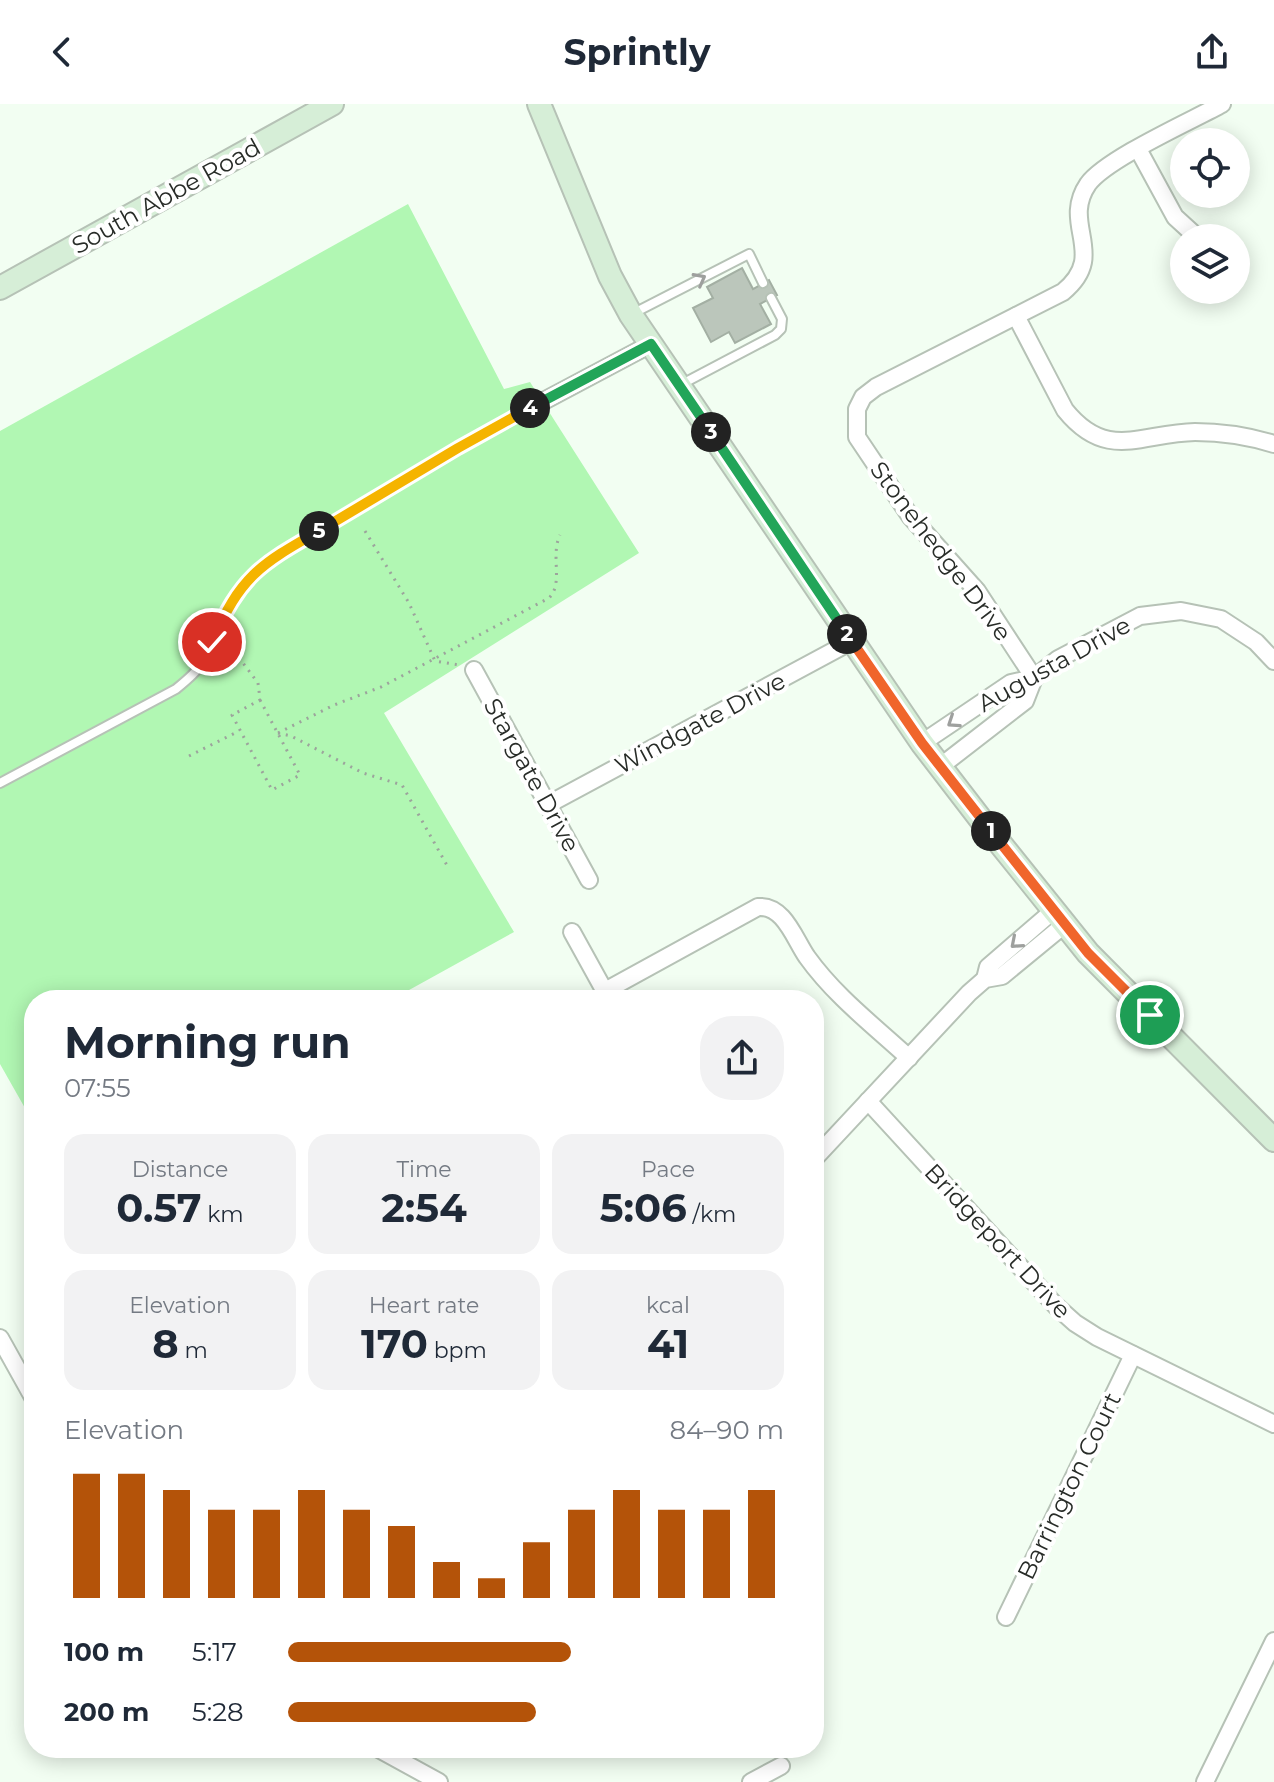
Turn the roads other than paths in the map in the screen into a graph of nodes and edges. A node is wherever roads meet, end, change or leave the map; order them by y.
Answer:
1 (332, 104) edge
2 (539, 104) edge
3 (1222, 104) edge
4 (1138, 149) junction
5 (1183, 224) edge
6 (763, 283) dead end
7 (0, 288) edge
8 (771, 298) dead end
9 (631, 315) junction
10 (1016, 316) junction
11 (651, 344) junction
12 (679, 385) junction
13 (538, 404) joint
14 (1274, 444) edge
15 (852, 641) junction
16 (1274, 661) edge
17 (472, 669) road end
18 (1034, 678) junction
19 (922, 743) junction
20 (941, 766) junction
21 (0, 783) edge
22 (549, 804) junction
23 (589, 880) dead end
24 (1058, 918) junction
25 (572, 932) dead end
26 (604, 990) edge
27 (616, 990) edge
28 (909, 1058) junction
29 (868, 1101) junction
30 (1274, 1140) edge
31 (824, 1148) edge
32 (0, 1338) edge
33 (1133, 1355) junction
34 (24, 1381) edge
35 (1274, 1424) edge
36 (1006, 1617) dead end
37 (1274, 1641) edge
38 (395, 1758) edge
39 (781, 1766) dead end
40 (439, 1782) edge
41 (751, 1782) edge
42 (1205, 1782) edge

1 - 7 street, South Abbe Road
2 - 9 street
3 - 4 street, Stonehedge Drive
4 - 5 street
4 - 10 street, Stonehedge Drive
9 -> 6 lane
8 - 12 lane
9 - 11 street
10 - 14 street
10 - 18 street, Stonehedge Drive
11 - 12 street
11 - 13 street
12 - 15 street
13 - 21 lane
15 - 19 street
15 - 22 street, Windgate Drive
16 - 18 street, Augusta Drive
17 - 22 street, Stargate Drive
18 -> 19 street, Augusta Drive
18 - 20 street
19 - 20 street
20 - 24 street
22 - 23 street, Stargate Drive
24 - 28 street
24 - 30 street
25 - 26 street
27 - 28 street
28 - 29 street
29 - 31 street
29 - 33 street, Bridgeport Drive
32 - 34 street
33 - 35 street, Bridgeport Drive
33 - 36 street, Barrington Court
37 - 42 street
38 - 40 street
39 - 41 street

